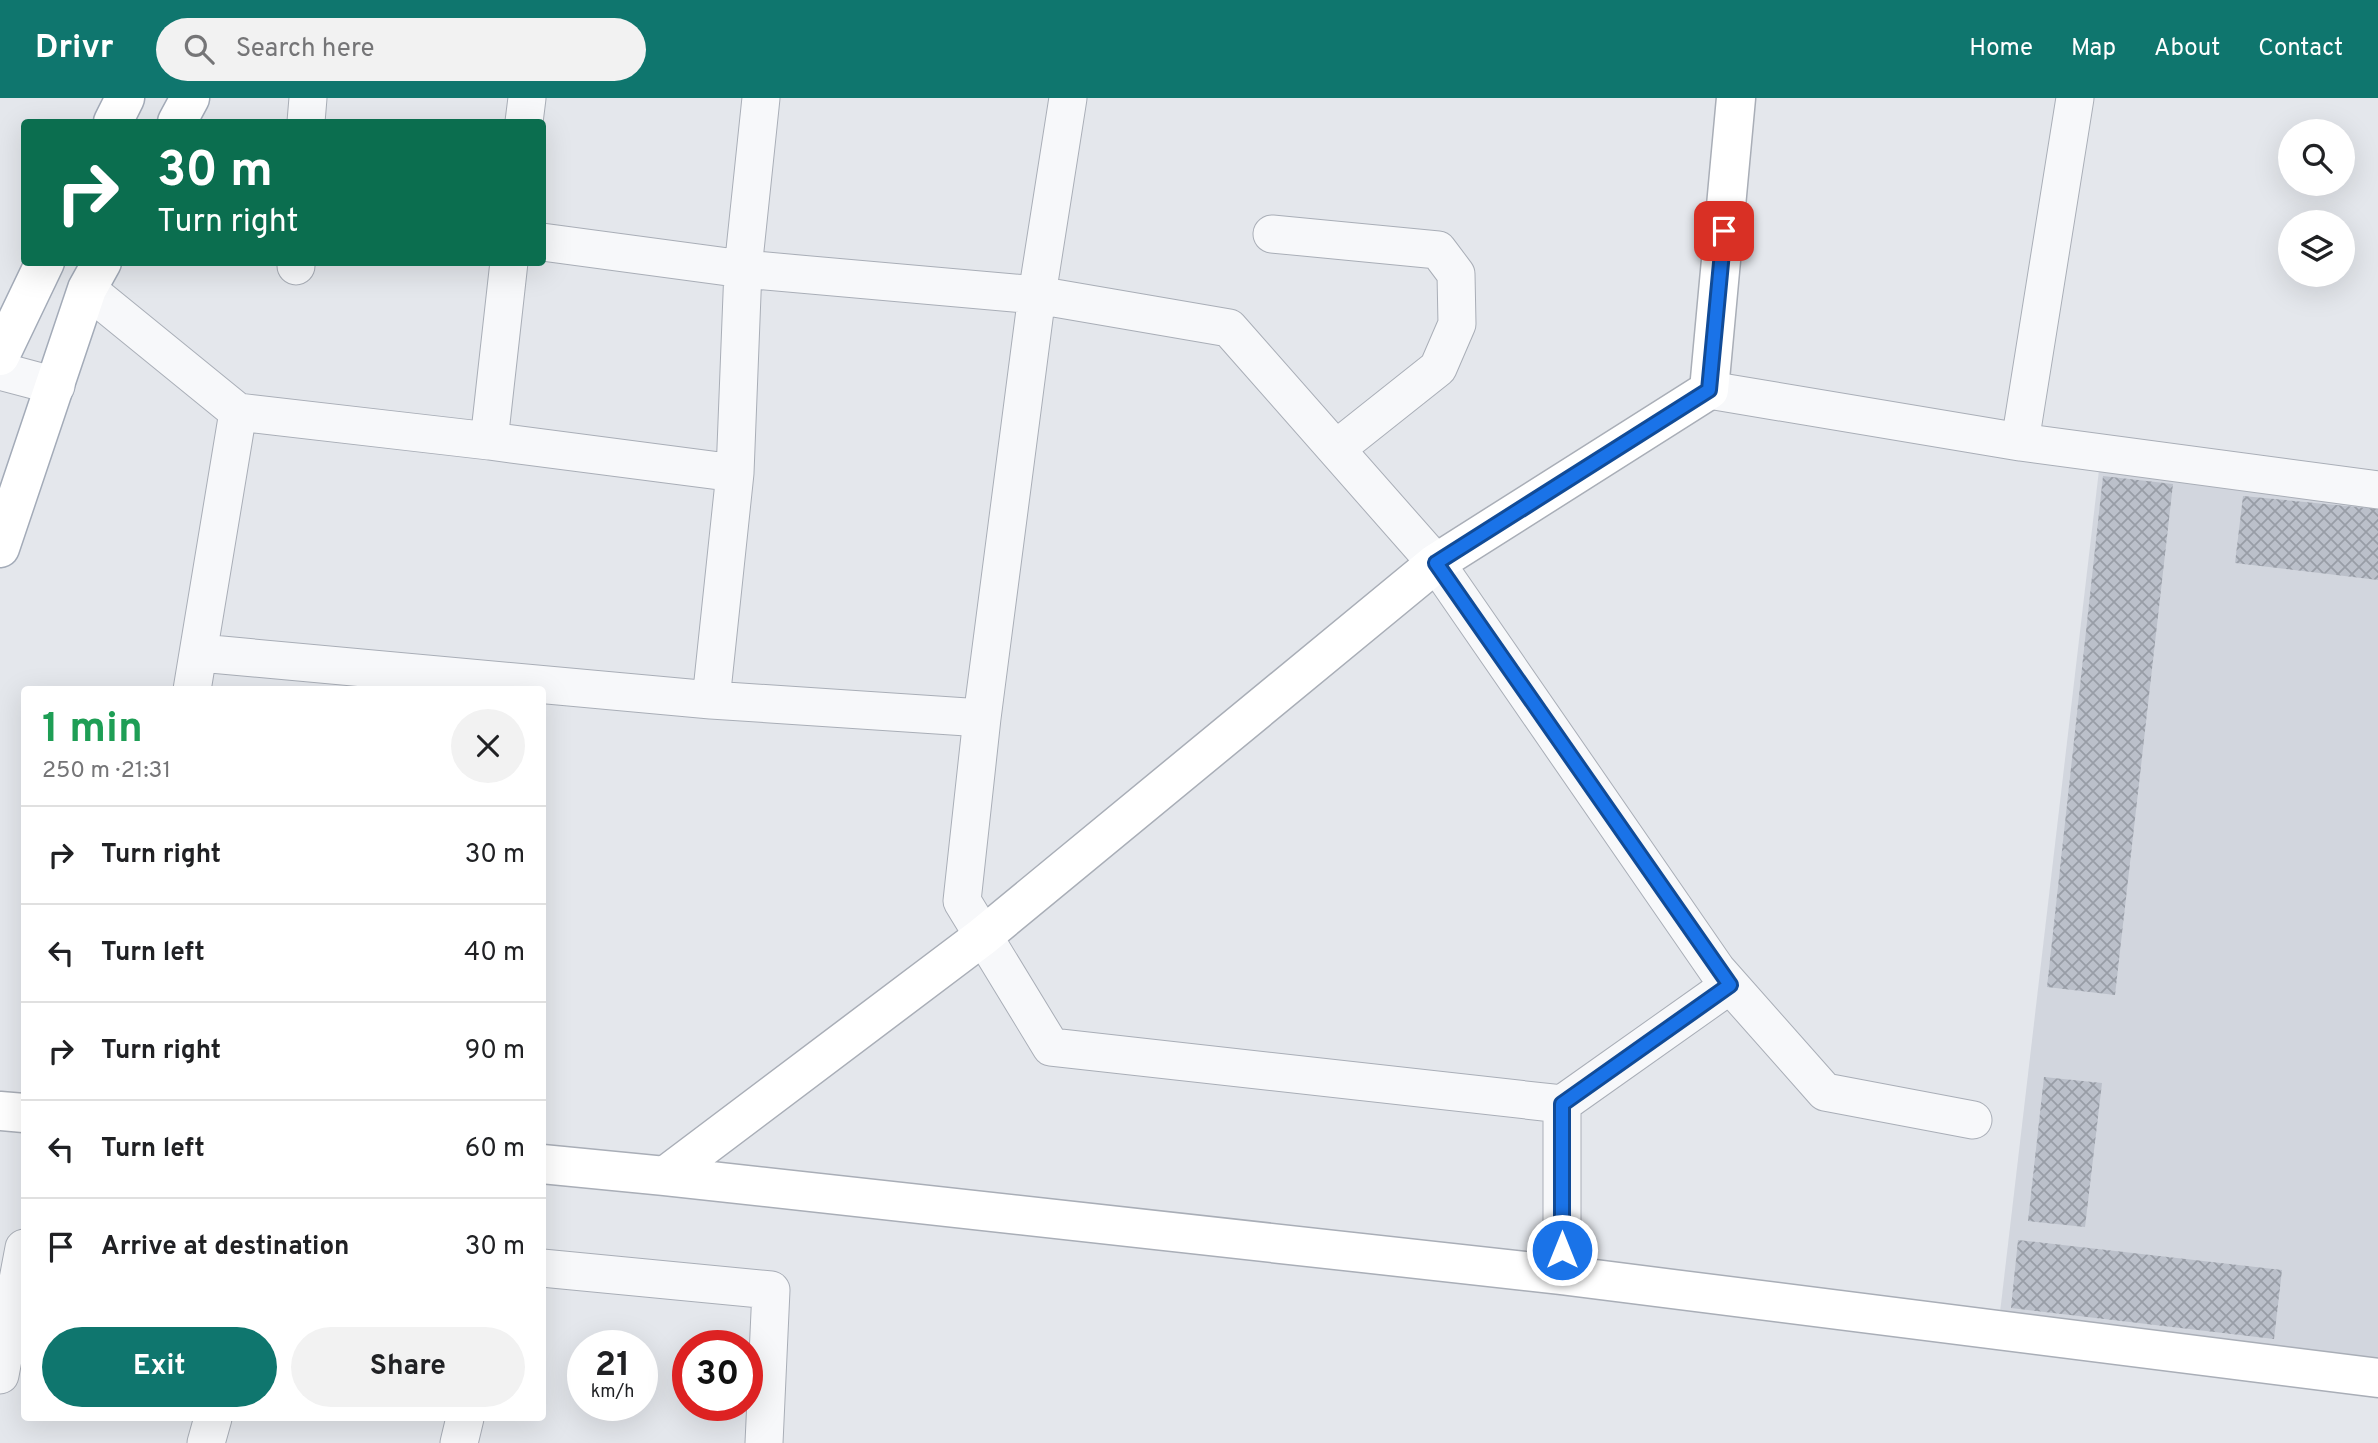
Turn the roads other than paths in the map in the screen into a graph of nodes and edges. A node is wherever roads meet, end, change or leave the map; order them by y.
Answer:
1 (125, 98) edge
2 (190, 98) edge
3 (308, 98) edge
4 (527, 98) edge
5 (761, 98) edge
6 (1068, 98) edge
7 (1736, 98) edge
8 (2075, 98) edge
9 (114, 119) edge
10 (179, 119) edge
11 (306, 119) edge
12 (524, 119) edge
13 (1272, 234) dead end
14 (546, 243) edge
15 (43, 266) edge
16 (509, 266) edge
17 (743, 269) junction
18 (95, 276) edge
19 (1037, 295) junction
20 (0, 356) edge
21 (0, 371) edge
22 (56, 386) junction
23 (1709, 390) junction
24 (238, 412) junction
25 (489, 441) junction
26 (2021, 442) junction
27 (1336, 449) junction
28 (735, 473) junction
29 (2378, 490) edge
30 (0, 548) edge
31 (1436, 563) junction
32 (200, 653) junction
33 (193, 686) edge
34 (711, 700) junction
35 (982, 718) junction
36 (982, 937) junction
37 (1730, 985) junction
38 (1562, 1104) junction
39 (0, 1111) edge
40 (21, 1114) edge
41 (1973, 1120) dead end
42 (546, 1164) edge
43 (665, 1176) junction
44 (21, 1264) edge
45 (546, 1268) edge
46 (1562, 1275) junction
47 (0, 1375) edge
48 (2378, 1378) edge
49 (211, 1421) edge
50 (464, 1421) edge
51 (206, 1443) edge
52 (460, 1443) edge
53 (764, 1443) edge

1 - 9 street
2 - 10 street
3 - 11 street
4 - 12 street
5 - 17 street
6 - 19 street
7 - 23 street
8 - 26 street
13 - 27 street
14 - 17 street
15 - 20 street
16 - 25 street
17 - 19 street
17 - 28 street
18 - 22 street
18 - 24 street
19 - 27 street
19 - 35 street
21 - 22 street
22 - 30 street
23 - 26 street
23 - 31 street
24 - 25 street
24 - 32 street
25 - 28 street
26 - 29 street
27 - 31 street
28 - 34 street
31 - 36 street
31 - 37 street
32 - 33 street
32 - 34 street
34 - 35 street
35 - 36 street
36 - 38 street
36 - 43 street
37 - 38 street
37 - 41 street
38 - 46 street
39 - 40 street
42 - 43 street
43 - 46 street
44 - 47 street
45 - 53 street
46 - 48 street
49 - 51 street
50 - 52 street

